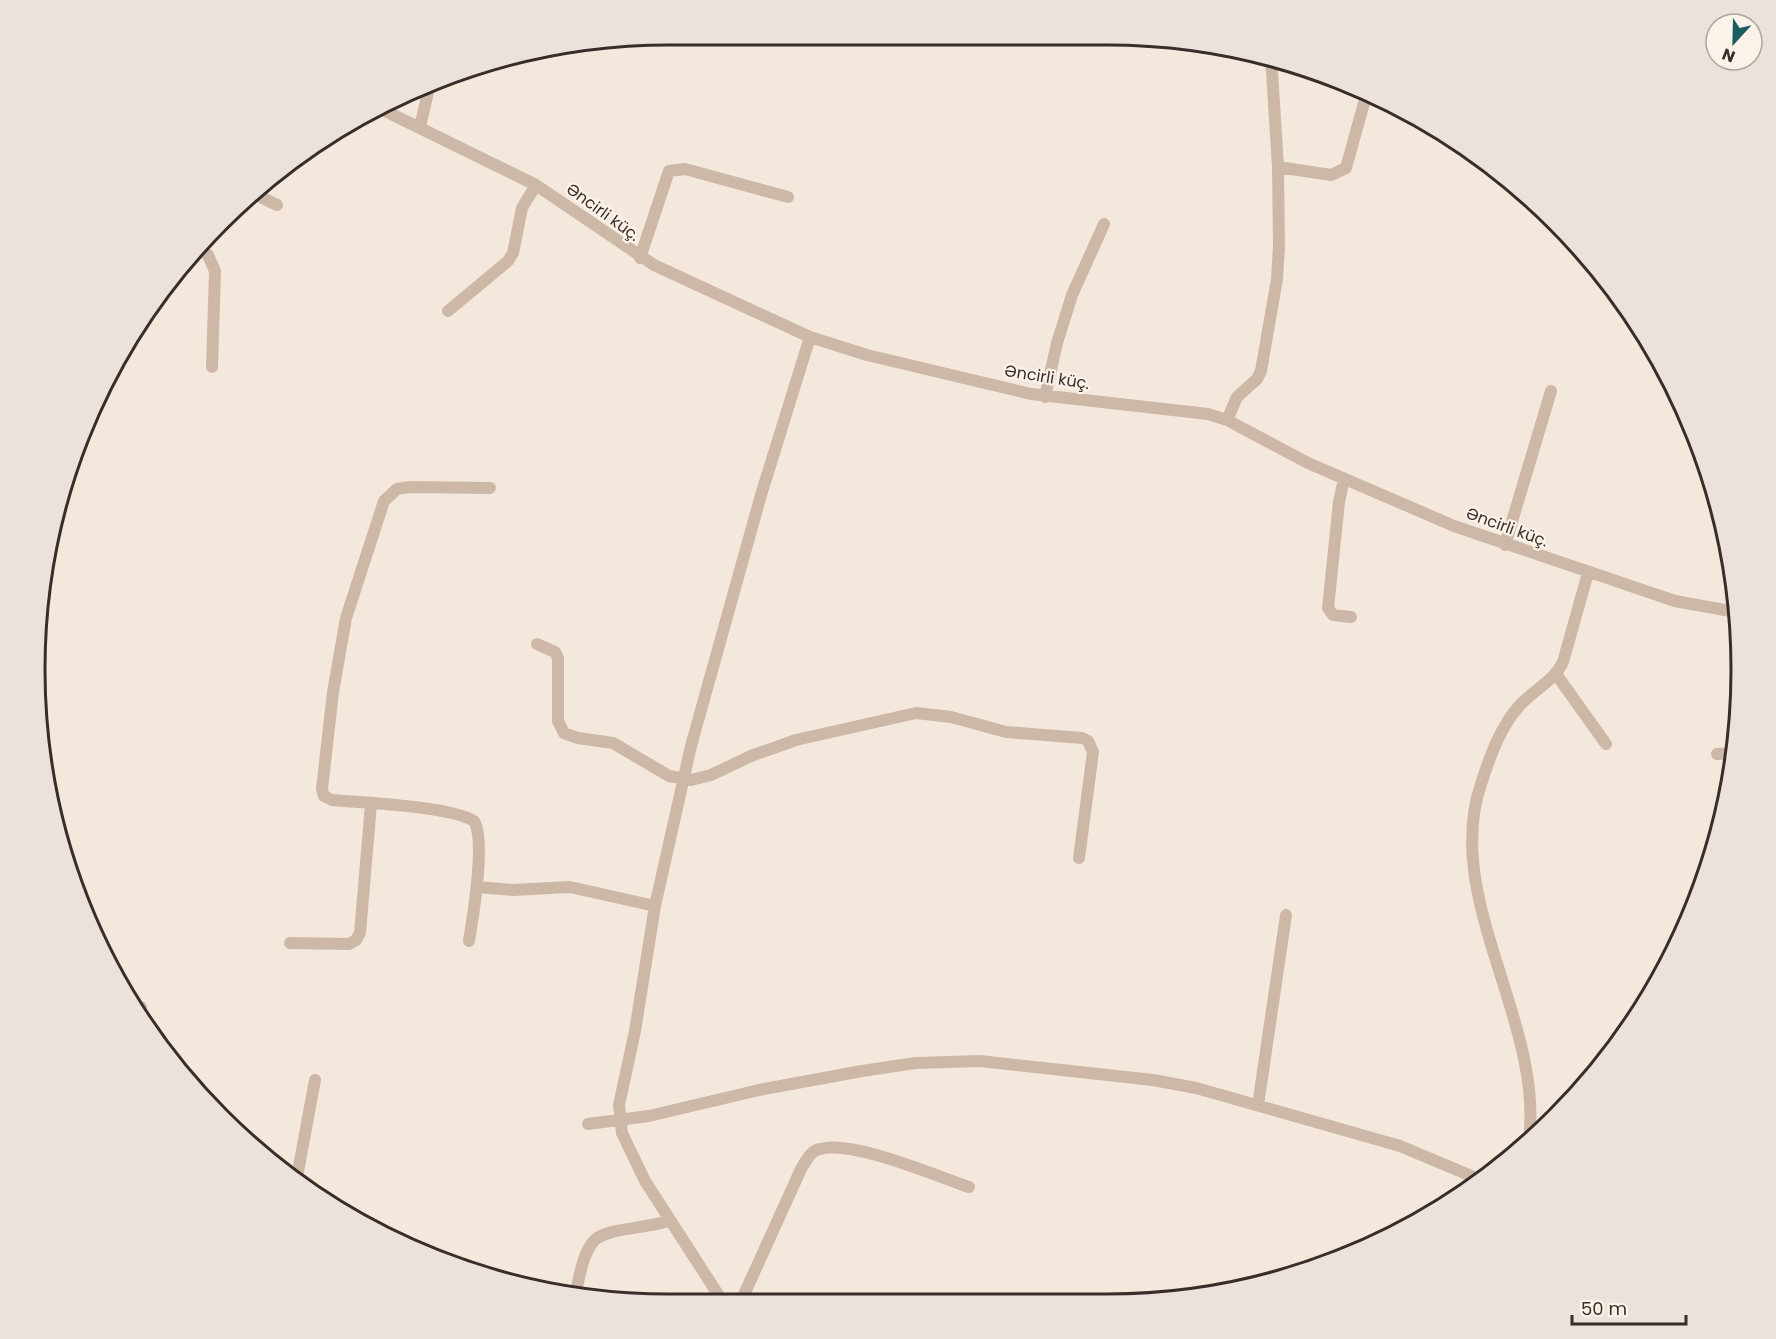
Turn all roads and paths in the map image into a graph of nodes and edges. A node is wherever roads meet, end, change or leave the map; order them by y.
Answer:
1 (1271, 67) edge
2 (428, 94) edge
3 (1365, 101) edge
4 (388, 112) edge
5 (420, 127) junction
6 (1278, 167) junction
7 (536, 185) junction
8 (261, 197) edge
9 (788, 197) dead end
10 (277, 205) dead end
11 (1104, 224) dead end
12 (205, 253) edge
13 (640, 258) junction
14 (448, 311) dead end
15 (810, 337) junction
16 (212, 367) dead end
17 (1551, 391) dead end
18 (1045, 396) junction
19 (1227, 420) junction
20 (1344, 479) junction
21 (490, 488) dead end
22 (1505, 545) junction
23 (1588, 573) junction
24 (1728, 611) edge
25 (1351, 617) dead end
26 (537, 644) dead end
27 (1556, 674) junction
28 (1606, 744) dead end
29 (1726, 753) edge
30 (1717, 754) dead end
31 (683, 780) junction
32 (371, 804) junction
33 (1079, 858) dead end
34 (477, 887) junction
35 (655, 906) junction
36 (1286, 915) dead end
37 (469, 941) dead end
38 (290, 943) dead end
39 (315, 1080) dead end
40 (1258, 1105) junction
41 (619, 1120) junction
42 (588, 1124) dead end
43 (1533, 1125) edge
44 (298, 1171) edge
45 (1471, 1176) edge
46 (969, 1187) dead end
47 (670, 1220) junction
48 (577, 1287) edge
49 (718, 1294) edge
50 (744, 1294) edge

1 - 6 street
2 - 5 street
3 - 6 street
4 - 5 street, Əncirli küç.
5 - 7 street, Əncirli küç.
6 - 19 street
7 - 13 street, Əncirli küç.
7 - 14 street
8 - 10 street
9 - 13 street
11 - 18 street
12 - 16 street
13 - 15 street, Əncirli küç.
15 - 18 street, Əncirli küç.
15 - 31 street
17 - 22 street
18 - 19 street, Əncirli küç.
19 - 20 street, Əncirli küç.
20 - 22 street, Əncirli küç.
20 - 25 street
21 - 32 street
22 - 23 street, Əncirli küç.
23 - 24 street, Əncirli küç.
23 - 27 street
26 - 31 street
27 - 28 street
27 - 43 street
29 - 30 street
31 - 33 street
31 - 35 street
32 - 34 street
32 - 38 street
34 - 35 street
34 - 37 street
35 - 41 street
36 - 40 street
39 - 44 street
40 - 41 street
40 - 45 street
41 - 42 street
41 - 47 street
46 - 50 street
47 - 48 street
47 - 49 street

